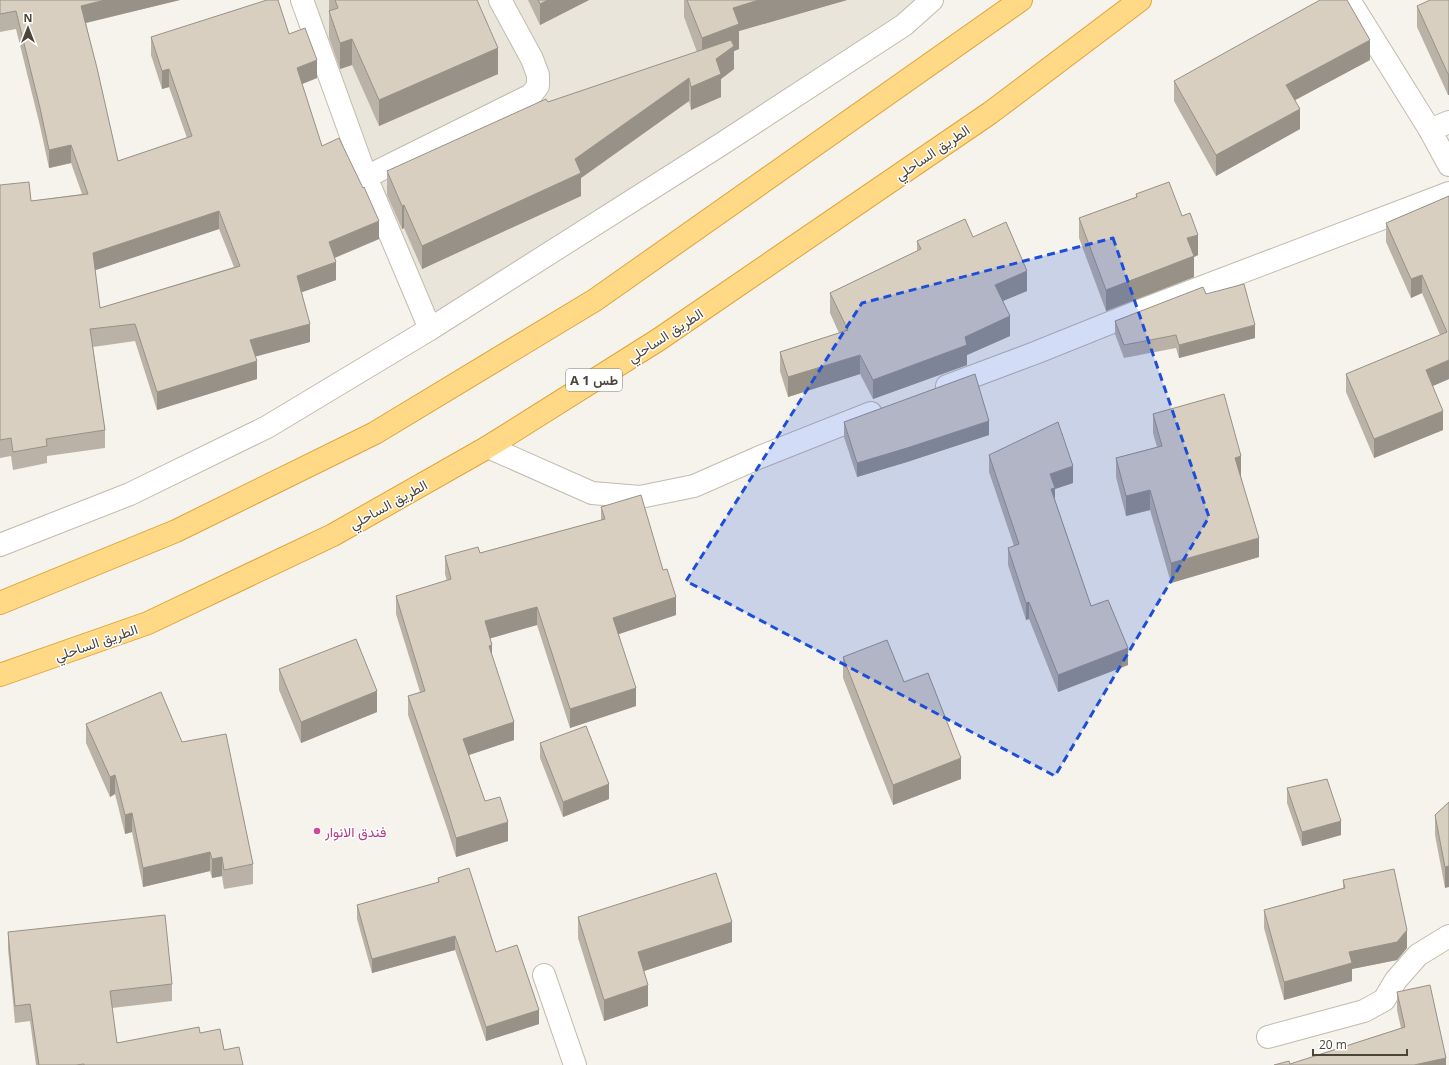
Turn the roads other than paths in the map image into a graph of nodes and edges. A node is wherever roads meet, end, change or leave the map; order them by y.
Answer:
1 (302, 0) edge
2 (500, 0) edge
3 (932, 0) edge
4 (1021, 0) edge
5 (1140, 0) edge
6 (1348, 0) edge
7 (1440, 126) edge
8 (1449, 166) edge
9 (366, 177) junction
10 (1449, 193) edge
11 (430, 329) junction
12 (930, 392) edge
13 (892, 406) edge
14 (488, 447) junction
15 (0, 545) edge
16 (0, 604) edge
17 (0, 675) edge
18 (1449, 936) edge
19 (544, 976) dead end
20 (1268, 1037) dead end
21 (575, 1065) edge

1 - 9 street
2 - 9 street
3 - 11 street
4 - 16 highway
5 - 14 highway, الطريق الساحلي / A 1 طس
6 - 7 street
7 - 8 street
9 - 11 street
10 - 12 street
11 - 15 street
13 - 14 street
14 - 17 highway, الطريق الساحلي / A 1 طس
18 - 20 street
19 - 21 street

